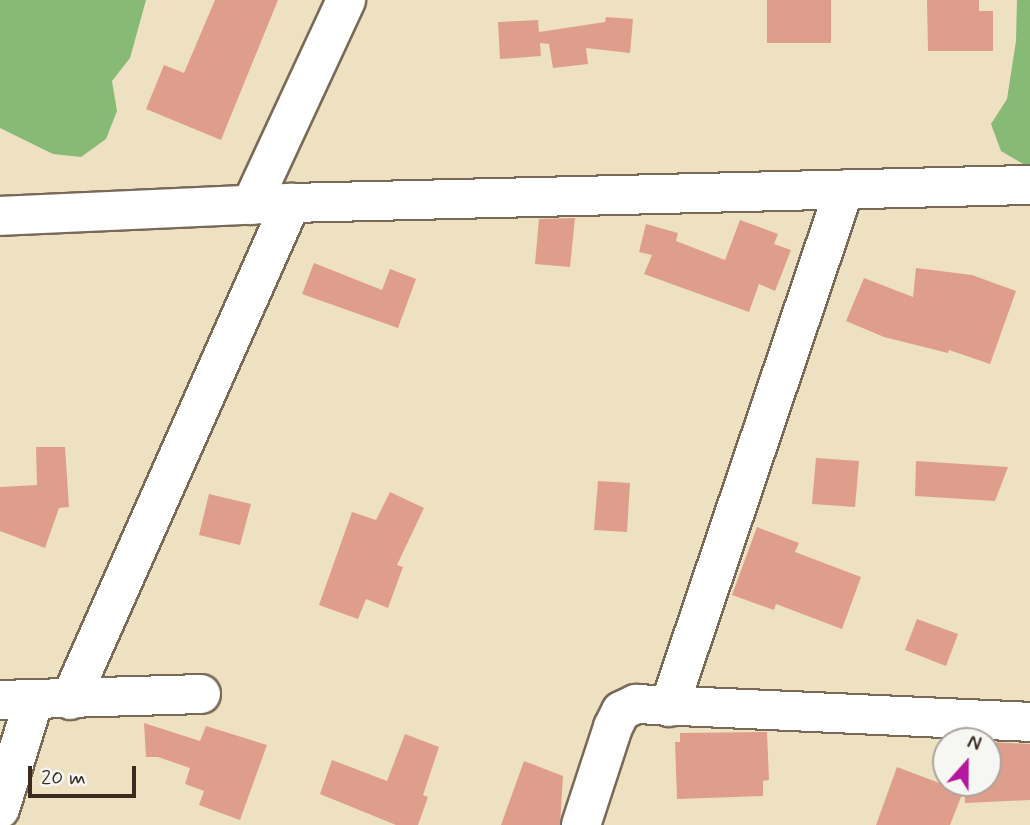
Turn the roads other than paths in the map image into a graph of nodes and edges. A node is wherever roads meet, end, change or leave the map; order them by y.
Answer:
1 (346, 0) edge
2 (1030, 185) edge
3 (844, 190) junction
4 (291, 203) junction
5 (251, 205) junction
6 (0, 216) edge
7 (201, 694) dead end
8 (35, 700) edge
9 (669, 707) junction
10 (1030, 722) edge
11 (0, 809) edge
12 (581, 825) edge

1 - 5 street
2 - 3 street
3 - 4 street
3 - 9 street
4 - 5 street
4 - 8 street
5 - 6 street
7 - 8 street
8 - 11 street
9 - 10 street
9 - 12 street

